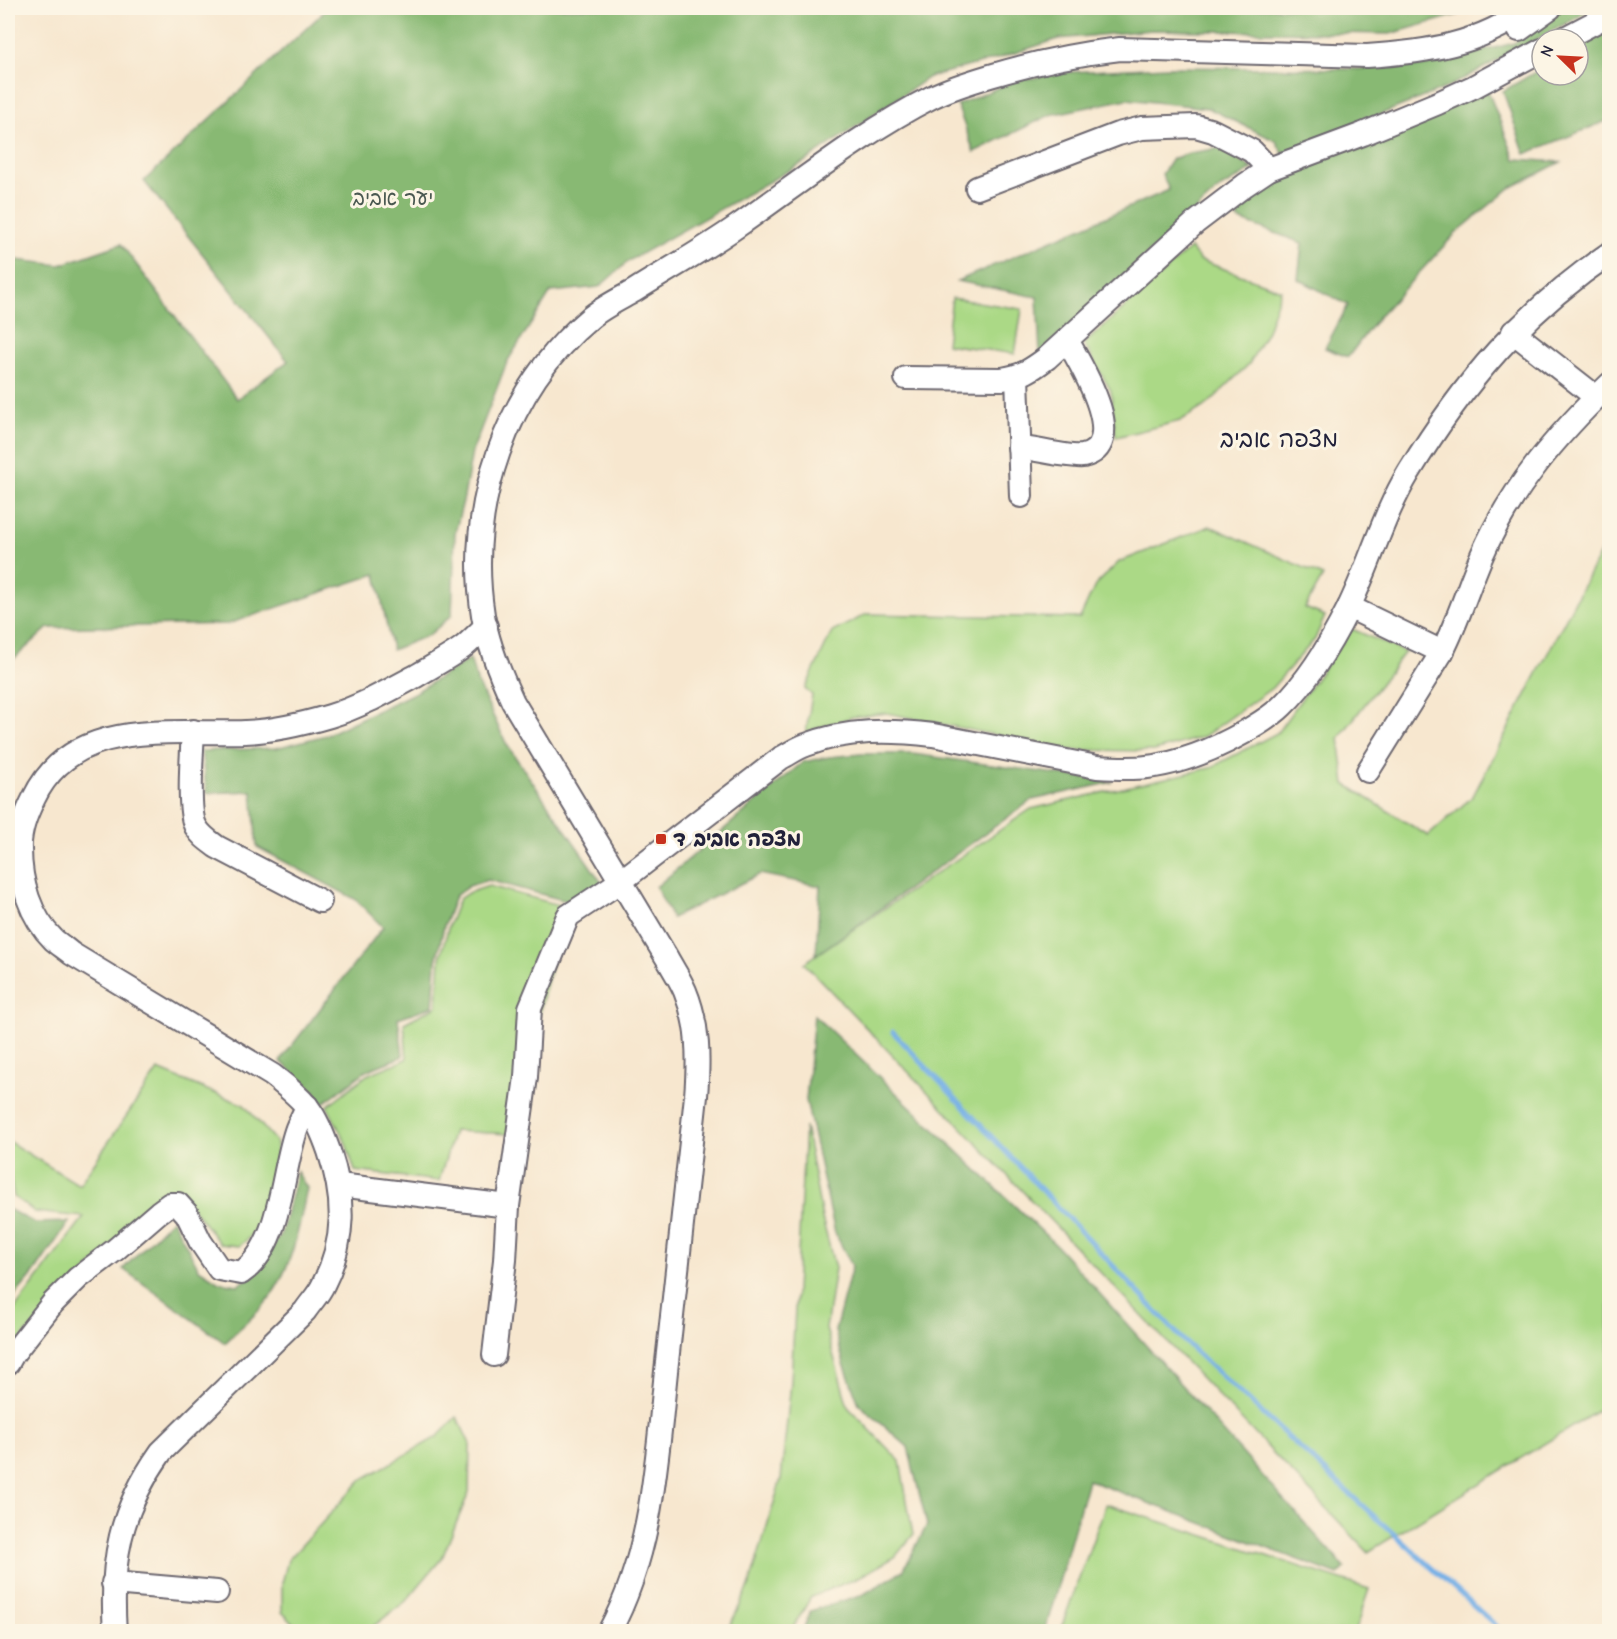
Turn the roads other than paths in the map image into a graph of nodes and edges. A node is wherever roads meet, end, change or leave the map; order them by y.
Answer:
1 (1529, 8) edge
2 (1550, 8) edge
3 (1610, 13) edge
4 (1586, 27) edge
5 (1431, 49) junction
6 (1530, 56) edge
7 (1269, 169) junction
8 (977, 188) dead end
9 (1610, 253) edge
10 (1513, 332) junction
11 (1067, 340) junction
12 (1017, 376) junction
13 (906, 378) dead end
14 (1603, 390) edge
15 (1019, 447) junction
16 (1021, 496) dead end
17 (1349, 608) junction
18 (486, 626) junction
19 (1442, 652) junction
20 (192, 731) junction
21 (1368, 771) dead end
22 (621, 881) junction
23 (320, 901) dead end
24 (307, 1107) junction
25 (339, 1185) junction
26 (508, 1206) junction
27 (494, 1355) dead end
28 (8, 1363) edge
29 (113, 1583) junction
30 (217, 1592) dead end
31 (114, 1632) edge
32 (609, 1632) edge

1 - 5 street
2 - 5 street
3 - 4 street
5 - 18 street
6 - 7 street
7 - 8 street
7 - 11 street
9 - 10 street
10 - 14 street
10 - 17 street
11 - 12 street
11 - 15 street
12 - 13 street
12 - 15 street
14 - 19 street
15 - 16 street
17 - 19 street
17 - 22 street
18 - 20 street
18 - 22 street
19 - 21 street
20 - 23 street
20 - 24 street
22 - 26 street
22 - 32 street
24 - 25 street
24 - 28 street
25 - 26 street
25 - 29 street
26 - 27 street
29 - 30 street
29 - 31 street

